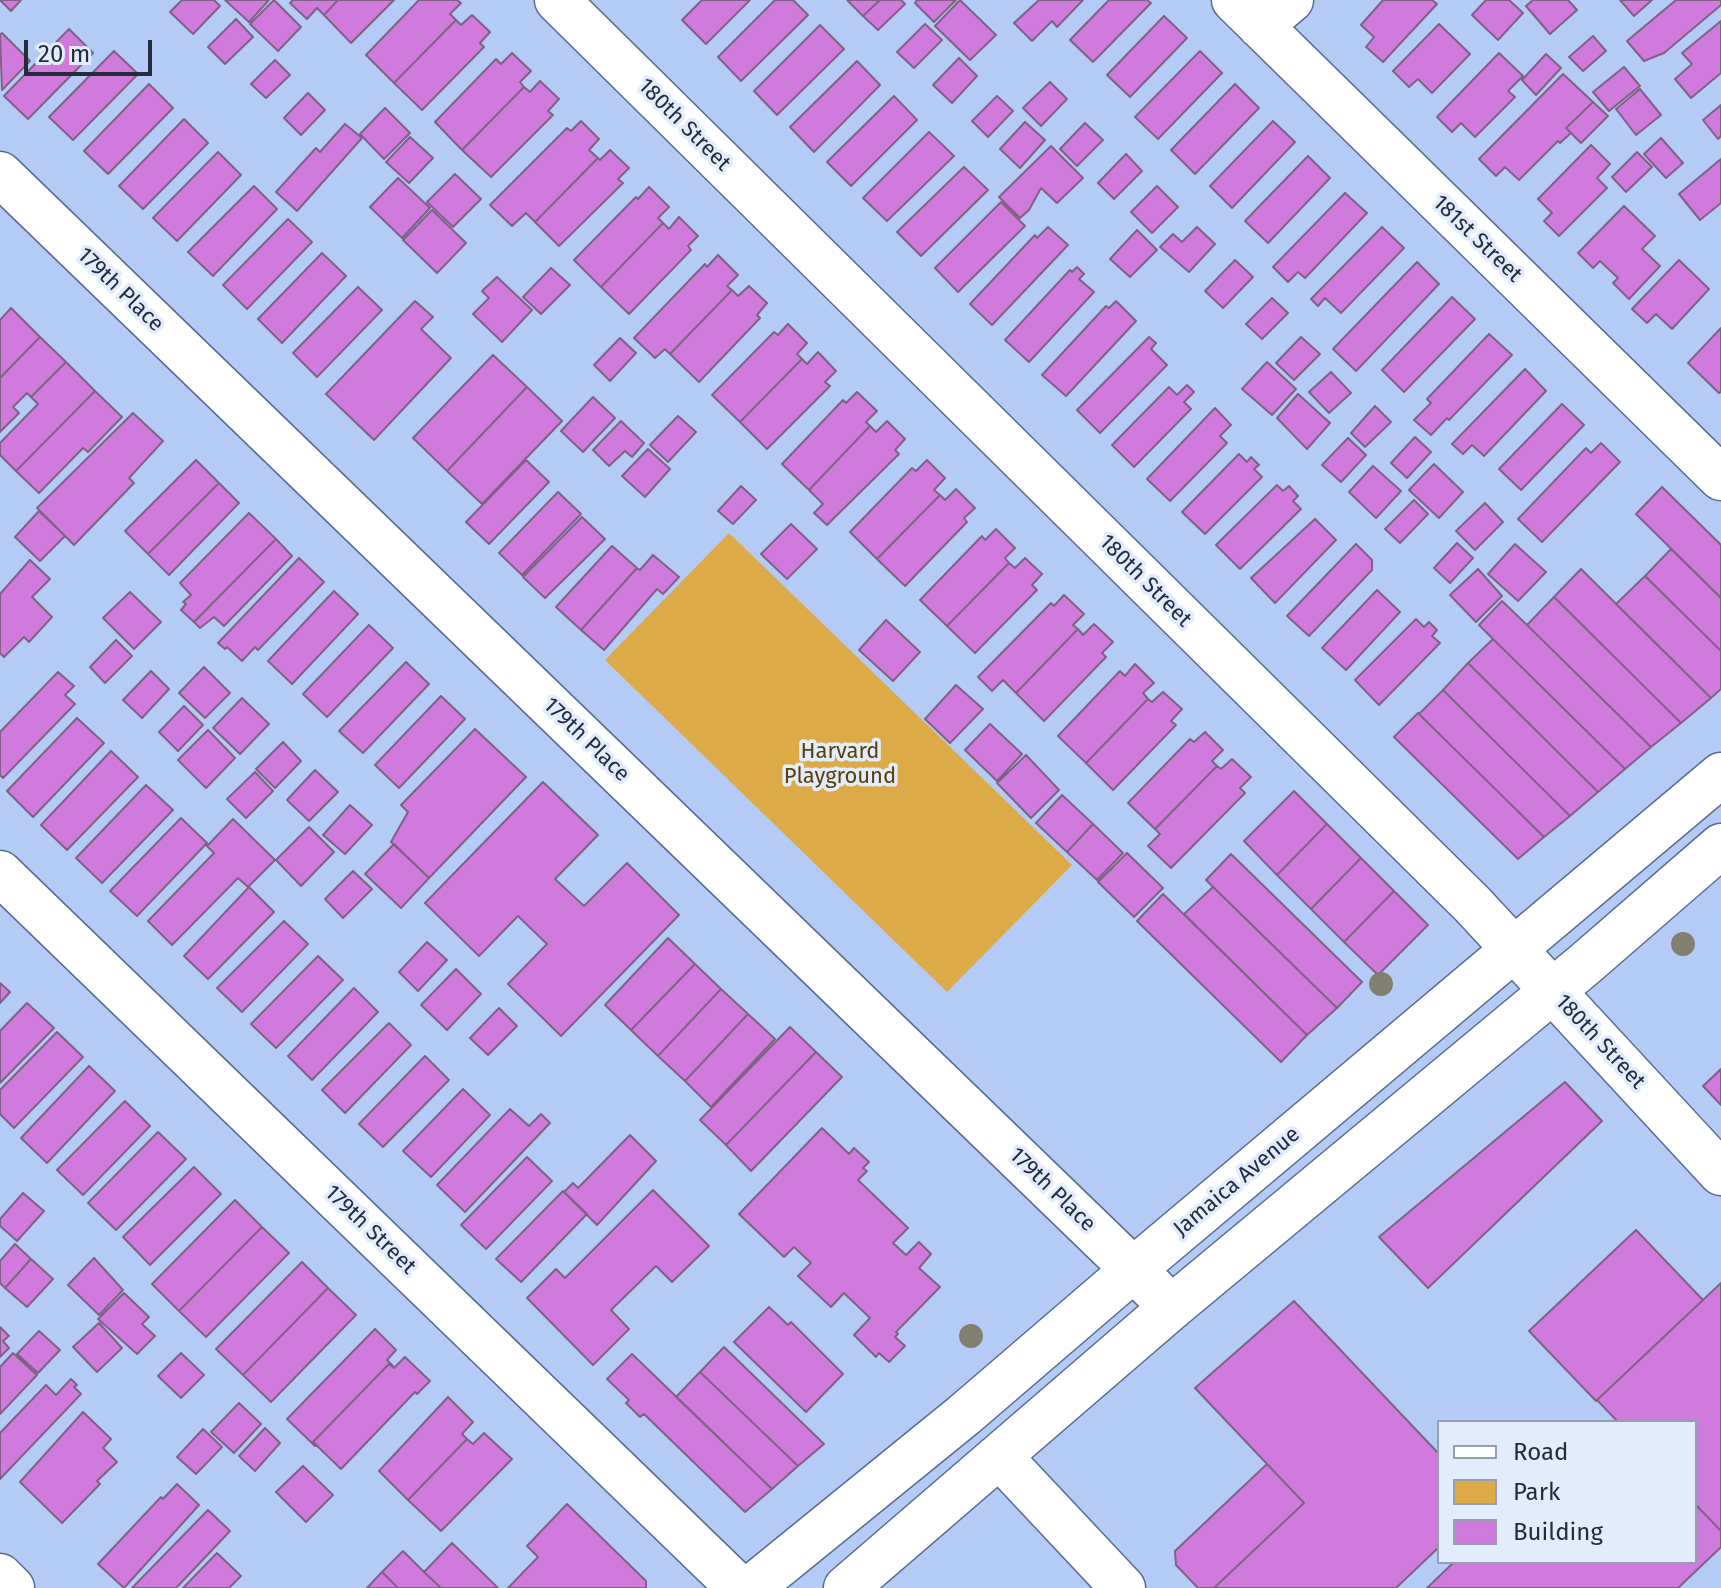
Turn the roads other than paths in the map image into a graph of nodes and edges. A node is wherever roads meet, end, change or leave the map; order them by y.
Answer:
1 (557, 0) edge
2 (1262, 9) edge
3 (0, 174) edge
4 (1721, 478) edge
5 (1721, 775) edge
6 (1721, 846) edge
7 (0, 873) edge
8 (1515, 948) junction
9 (1552, 991) junction
10 (1721, 1173) edge
11 (1134, 1269) junction
12 (1172, 1307) junction
13 (1000, 1457) junction
14 (0, 1576) edge
15 (12, 1588) edge
16 (739, 1588) edge
17 (751, 1588) edge
18 (846, 1588) edge
19 (1123, 1588) edge

1 - 8 street, 180th Street
2 - 4 street, 181st Street
3 - 11 street, 179th Place
5 - 8 street, Jamaica Avenue
6 - 9 street
7 - 16 street, 179th Street
8 - 9 street, 180th Street
8 - 11 street, Jamaica Avenue
9 - 10 street, 180th Street
9 - 12 street
11 - 12 street, 179th Place
11 - 17 street, Jamaica Avenue
12 - 13 street
13 - 18 street
13 - 19 street
14 - 15 street

